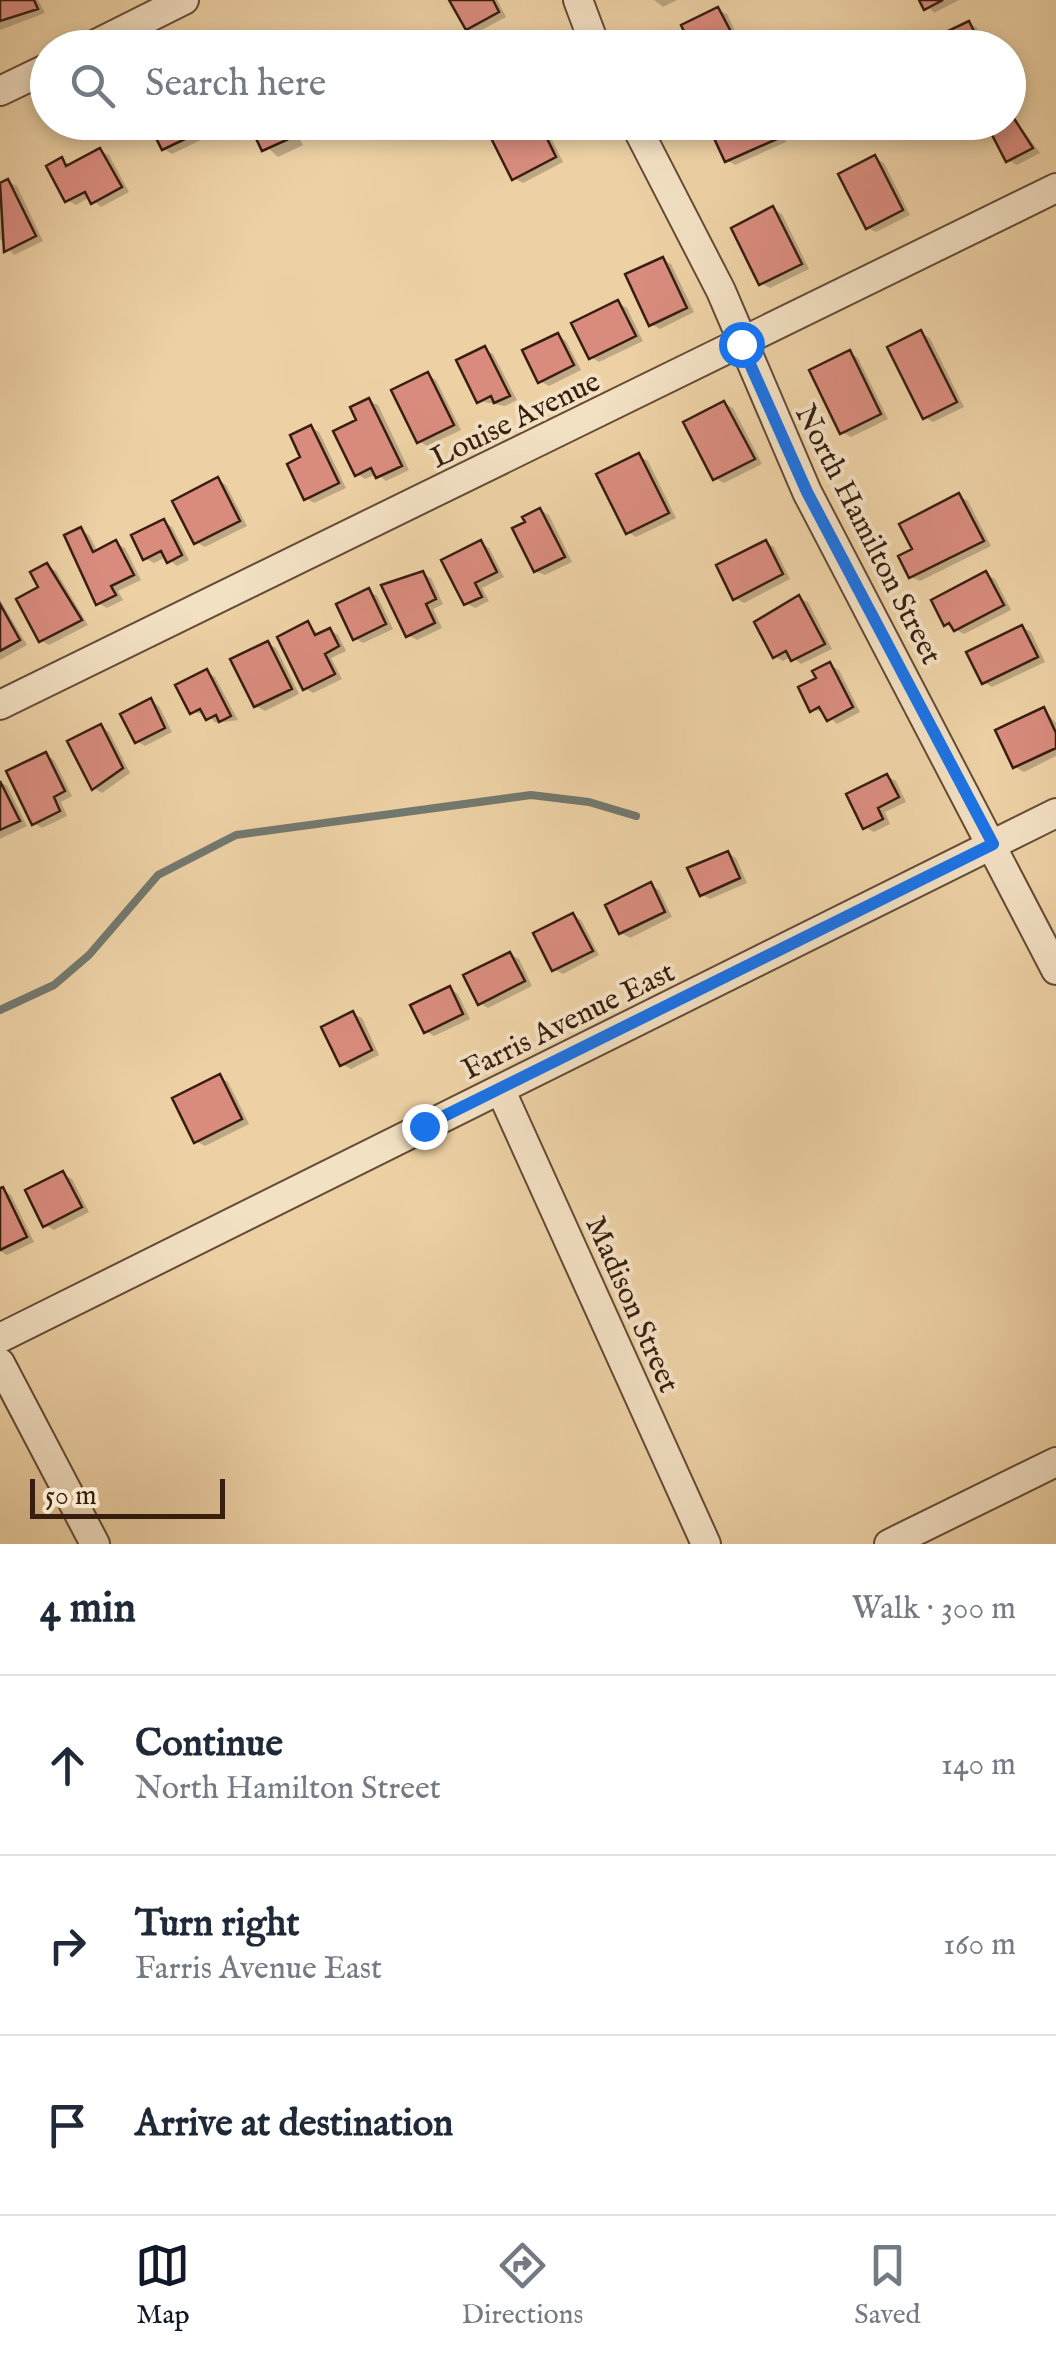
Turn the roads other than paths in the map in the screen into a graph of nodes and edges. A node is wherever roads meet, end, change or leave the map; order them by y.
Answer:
1 (184, 0) edge
2 (578, 0) edge
3 (124, 30) edge
4 (589, 30) edge
5 (30, 77) edge
6 (0, 92) edge
7 (643, 140) edge
8 (1056, 188) edge
9 (741, 344) junction
10 (0, 705) edge
11 (1056, 813) edge
12 (993, 844) junction
13 (1056, 970) edge
14 (501, 1091) junction
15 (0, 1338) edge
16 (0, 1362) edge
17 (1056, 1462) edge
18 (95, 1544) edge
19 (706, 1544) edge
20 (888, 1544) edge

1 - 3 street
2 - 4 street
5 - 6 street
7 - 9 street, North Hamilton Street
8 - 9 street, Louise Avenue
9 - 10 street, Louise Avenue
9 - 12 street, North Hamilton Street
11 - 12 street, Farris Avenue East
12 - 13 street, North Hamilton Street
12 - 14 street, Farris Avenue East
14 - 15 street, Farris Avenue East
14 - 19 street, Madison Street
16 - 18 street
17 - 20 street

